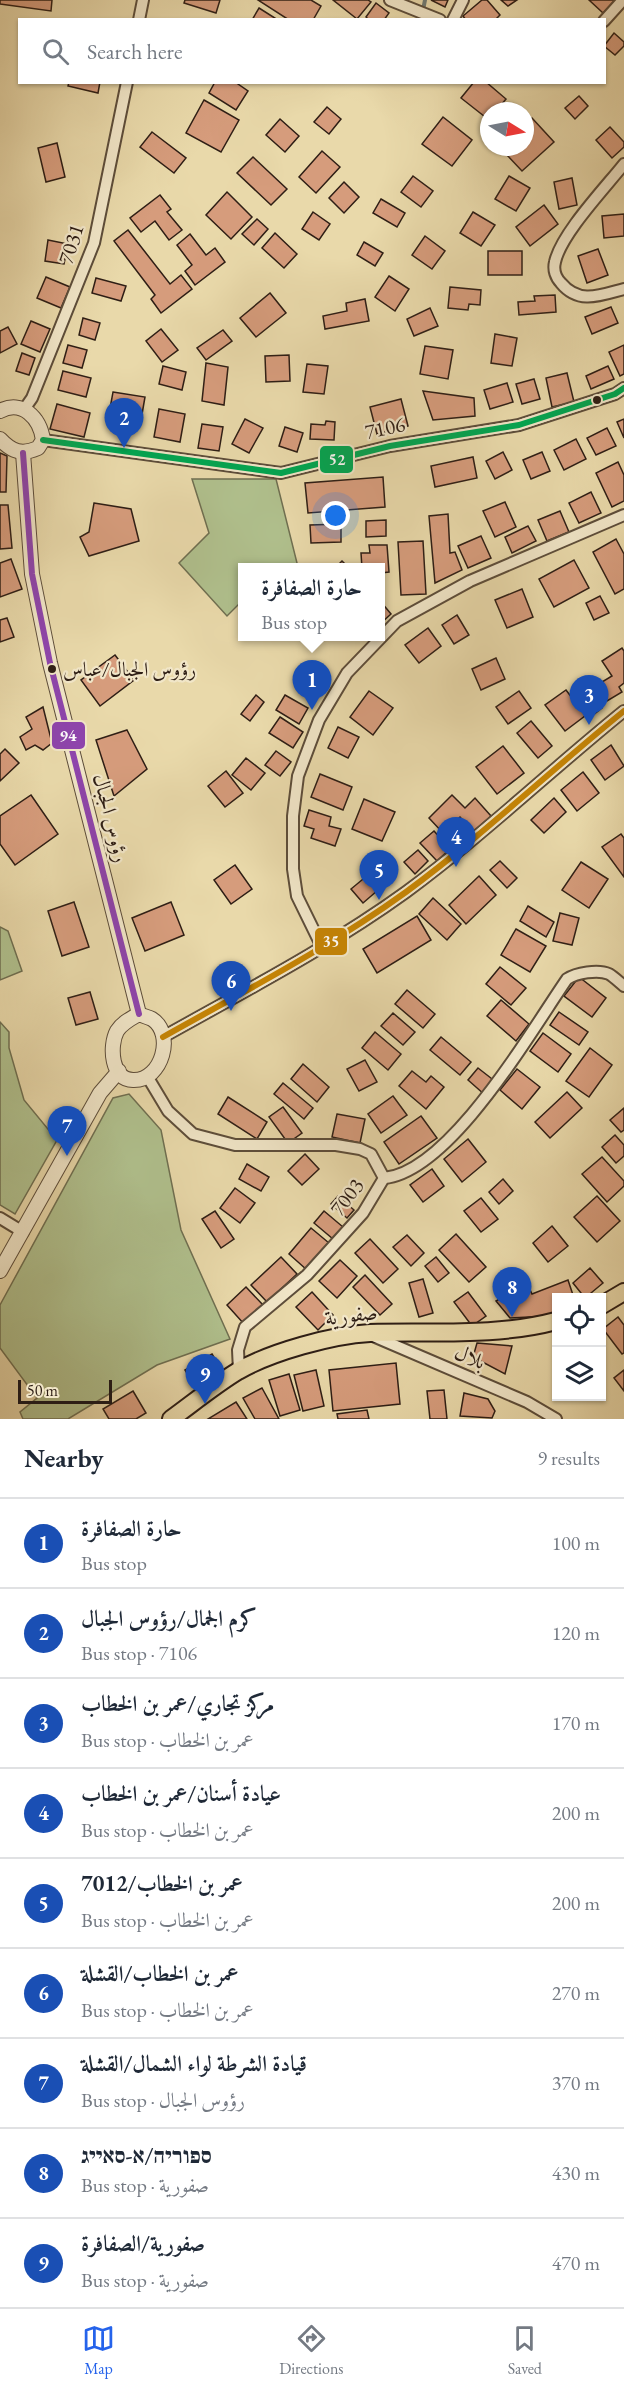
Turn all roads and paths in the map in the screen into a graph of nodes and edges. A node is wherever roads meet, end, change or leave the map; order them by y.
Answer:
1 (143, 0) edge
2 (390, 0) edge
3 (463, 0) edge
4 (623, 0) edge
5 (139, 18) edge
6 (435, 18) edge
7 (454, 18) edge
8 (606, 19) edge
9 (127, 84) edge
10 (624, 164) edge
11 (624, 289) edge
12 (624, 388) edge
13 (1, 406) edge
14 (25, 408) junction
15 (0, 439) edge
16 (43, 440) junction
17 (23, 453) junction
18 (624, 515) edge
19 (385, 634) edge
20 (378, 641) edge
21 (624, 711) edge
22 (322, 947) junction
23 (624, 986) edge
24 (139, 1014) junction
25 (163, 1037) junction
26 (118, 1071) junction
27 (147, 1076) junction
28 (384, 1178) junction
29 (0, 1218) edge
30 (22, 1232) junction
31 (0, 1271) edge
32 (624, 1292) edge
33 (606, 1303) edge
34 (552, 1322) edge
35 (367, 1334) junction
36 (239, 1371) junction
37 (552, 1416) edge
38 (171, 1419) edge
39 (536, 1419) edge

1 - 5 street
2 - 6 street
3 - 7 street
4 - 8 street
9 - 14 street, 7031
10 - 11 street
12 - 16 street, 7106
13 - 14 street
14 - 16 street
15 - 17 street
16 - 17 street
17 - 24 street, رؤوس الجبال
18 - 19 street
20 - 22 street
21 - 22 street
22 - 25 street
23 - 28 street
24 - 25 street
24 - 26 street
25 - 27 street
26 - 27 street
26 - 30 street
27 - 28 street, 7003
28 - 36 street, 7003
29 - 30 street
30 - 31 street
32 - 33 main road
34 - 35 main road, صفورية
35 - 36 main road, صفورية
35 - 37 street, بلال
36 - 38 main road, صفورية
37 - 39 street

